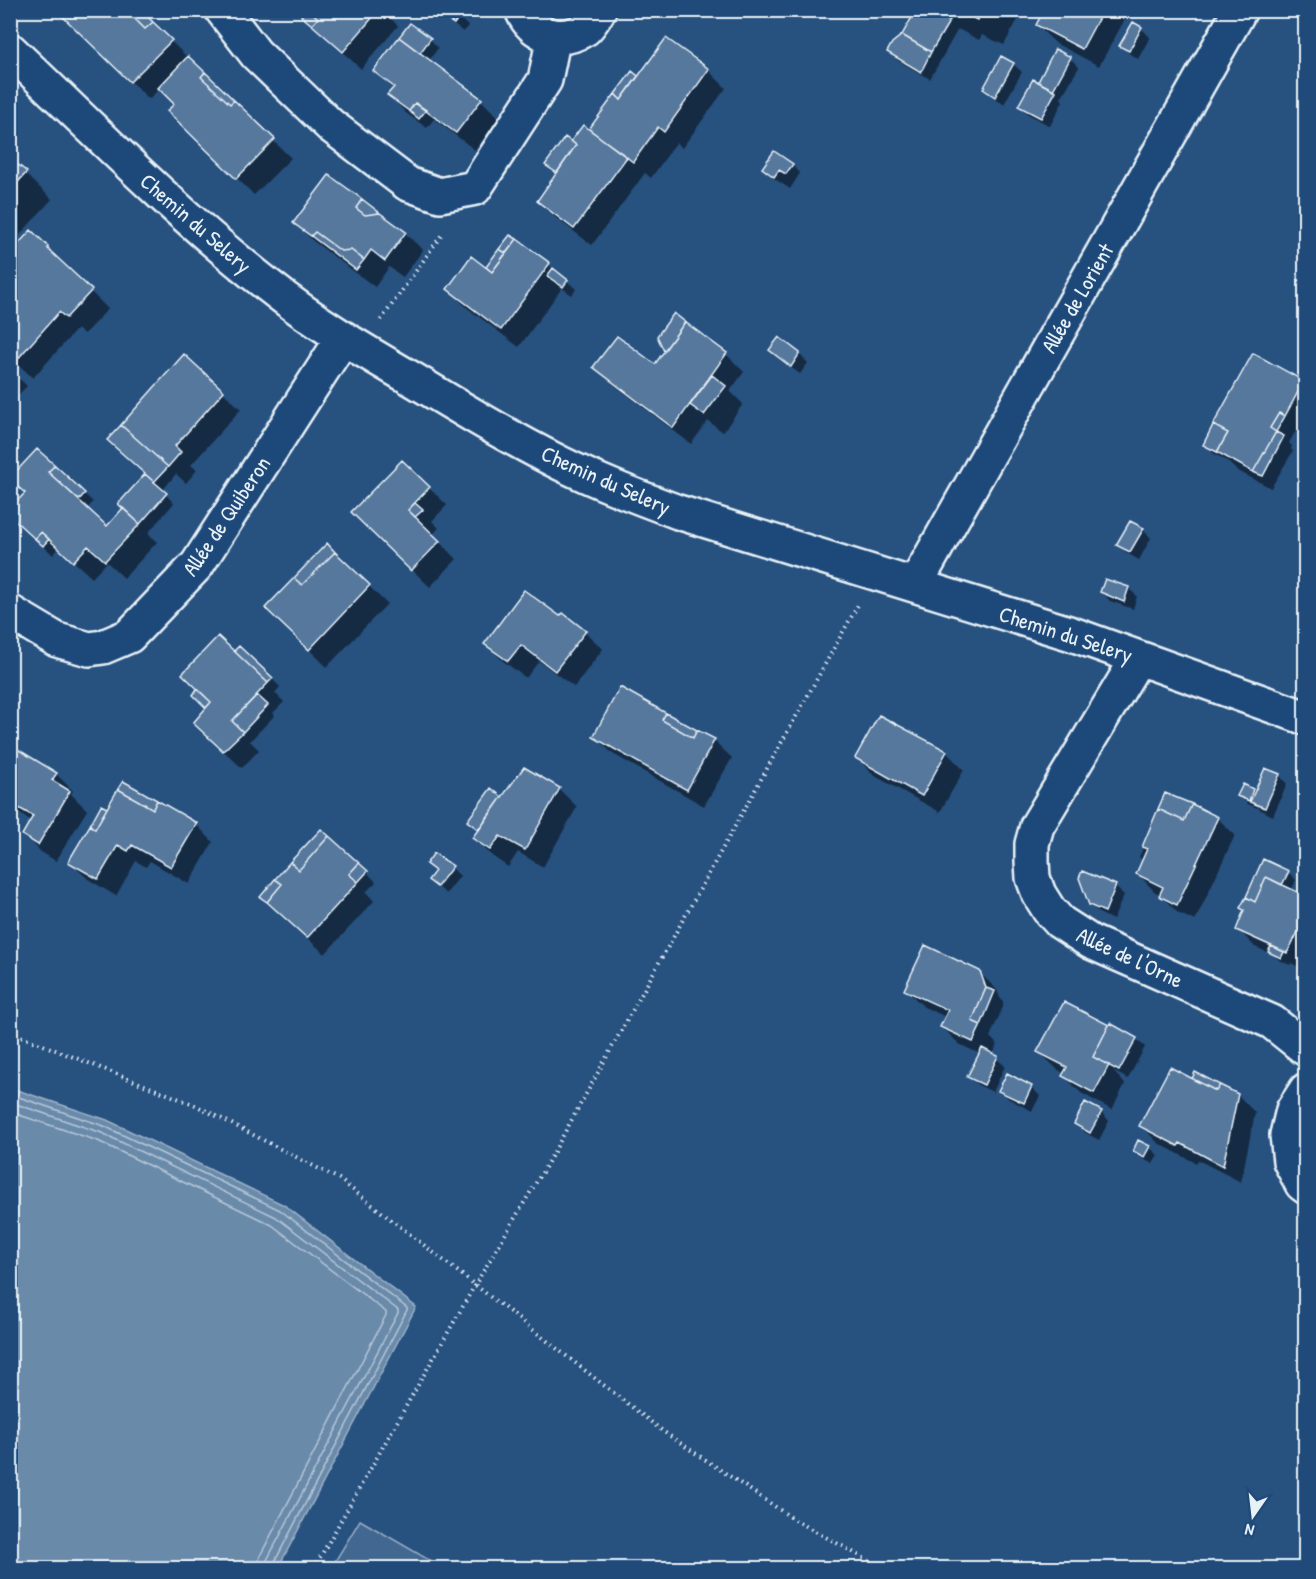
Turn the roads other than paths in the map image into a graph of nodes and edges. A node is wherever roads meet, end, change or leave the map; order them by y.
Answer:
1 (222, 10) edge
2 (522, 10) edge
3 (599, 10) edge
4 (1240, 10) edge
5 (554, 36) junction
6 (10, 50) edge
7 (352, 343) junction
8 (915, 585) junction
9 (10, 612) edge
10 (1138, 658) junction
11 (1305, 718) edge
12 (1305, 1050) edge
13 (1305, 1090) edge
14 (1305, 1187) edge

1 - 5 street
2 - 5 street
3 - 5 street
4 - 8 street, Allée de Lorient
6 - 7 street, Chemin du Selery
7 - 8 street, Chemin du Selery
7 - 9 street, Allée de Quiberon
8 - 10 street, Chemin du Selery
10 - 11 street, Chemin du Selery
10 - 12 street, Allée de l'Orne
13 - 14 street

